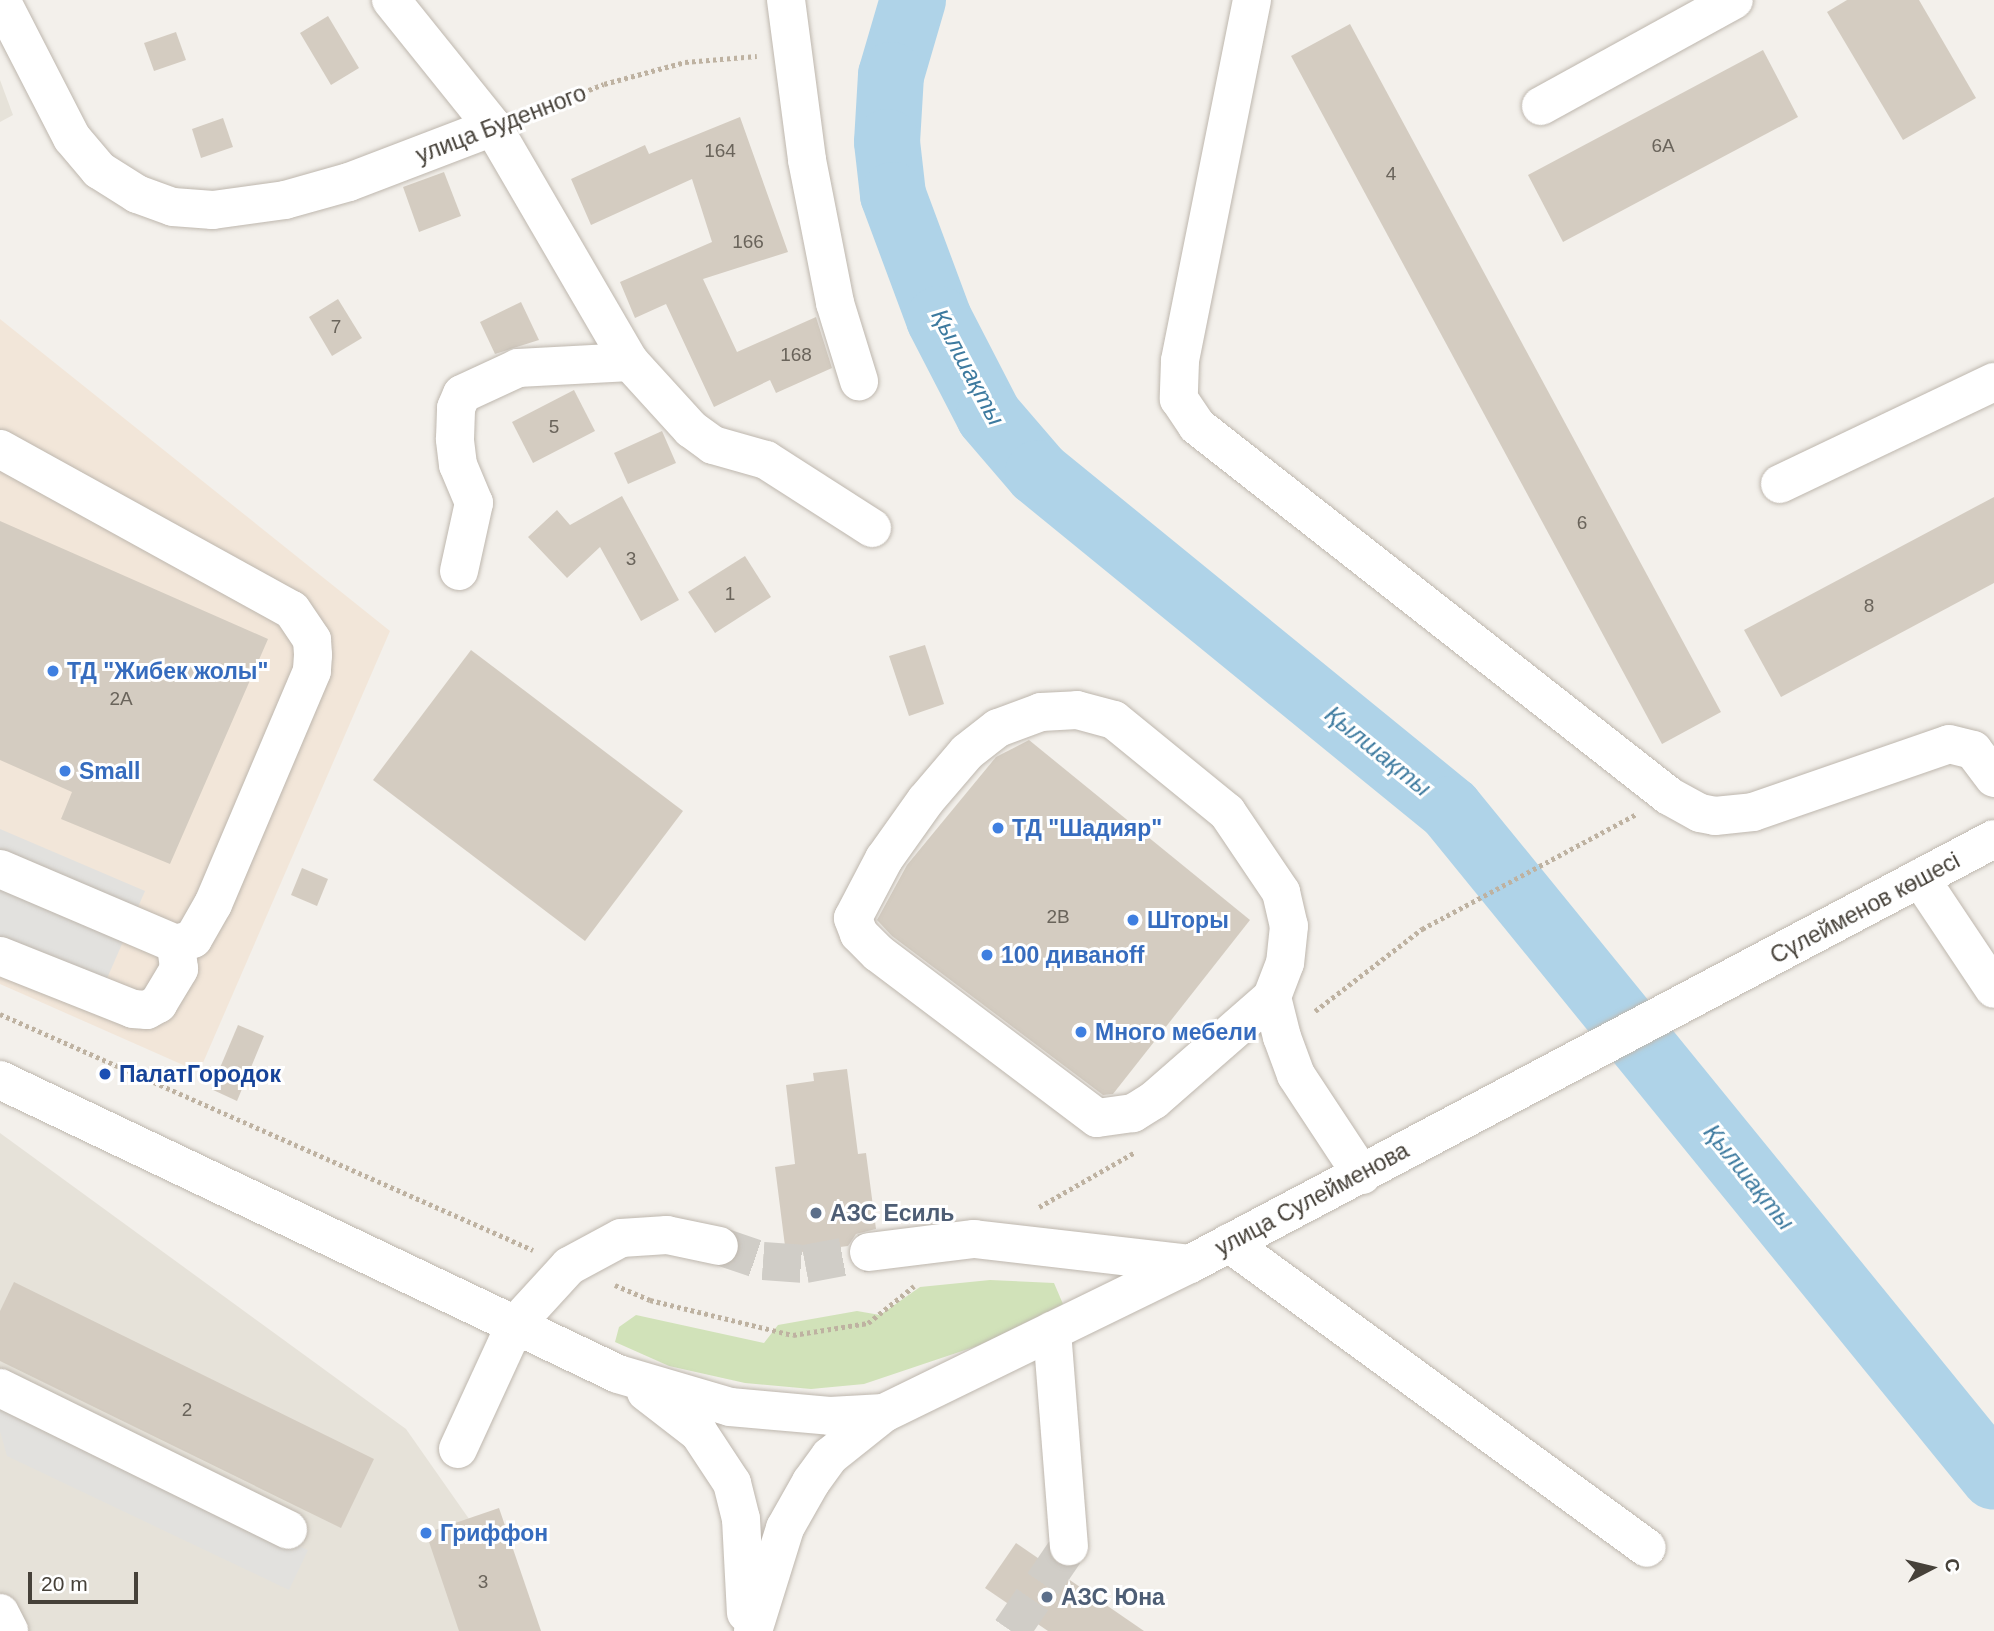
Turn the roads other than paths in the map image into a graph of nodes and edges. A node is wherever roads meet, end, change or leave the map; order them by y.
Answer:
1 (1, 0) edge
2 (391, 0) edge
3 (786, 0) edge
4 (1252, 0) edge
5 (1734, 0) edge
6 (1541, 106) dead end
7 (494, 127) junction
8 (630, 362) junction
9 (859, 381) dead end
10 (1994, 382) edge
11 (0, 449) edge
12 (1780, 484) dead end
13 (872, 528) dead end
14 (459, 571) dead end
15 (1994, 778) edge
16 (1994, 839) edge
17 (0, 869) edge
18 (1920, 878) junction
19 (176, 944) junction
20 (0, 956) edge
21 (1735, 976) joint
22 (1994, 989) edge
23 (1272, 997) junction
24 (0, 1080) edge
25 (1362, 1175) junction
26 (1229, 1242) junction
27 (719, 1246) tunnel mouth
28 (869, 1252) tunnel mouth
29 (1191, 1264) junction
30 (515, 1325) junction
31 (1052, 1331) junction
32 (618, 1374) junction
33 (0, 1388) edge
34 (884, 1413) junction
35 (458, 1449) dead end
36 (288, 1530) dead end
37 (1069, 1546) tunnel mouth
38 (1647, 1549) dead end
39 (0, 1613) edge
40 (9, 1631) edge
41 (746, 1631) edge
42 (753, 1631) edge

1 - 7 street, улица Буденного
2 - 7 street
3 - 9 street
4 - 15 street
5 - 6 street
7 - 8 street
8 - 13 street
8 - 14 street
10 - 12 street
11 - 19 street
16 - 18 street, Сүлейменов көшесі
17 - 19 street
18 - 21 street, Сүлейменов көшесі
18 - 22 street
19 - 20 street
21 - 25 street, улица Сулейменова
23 - 23 street
23 - 25 street
24 - 30 street
25 - 26 street, улица Сулейменова
26 - 29 street, улица Сулейменова
26 - 38 street
27 - 30 street
28 - 29 street
29 - 31 street, улица Сулейменова
30 - 32 street
30 - 35 street
31 - 34 street, улица Сулейменова
31 - 37 street
32 - 34 street
32 - 41 street
33 - 36 street
34 - 42 street
39 - 40 street

